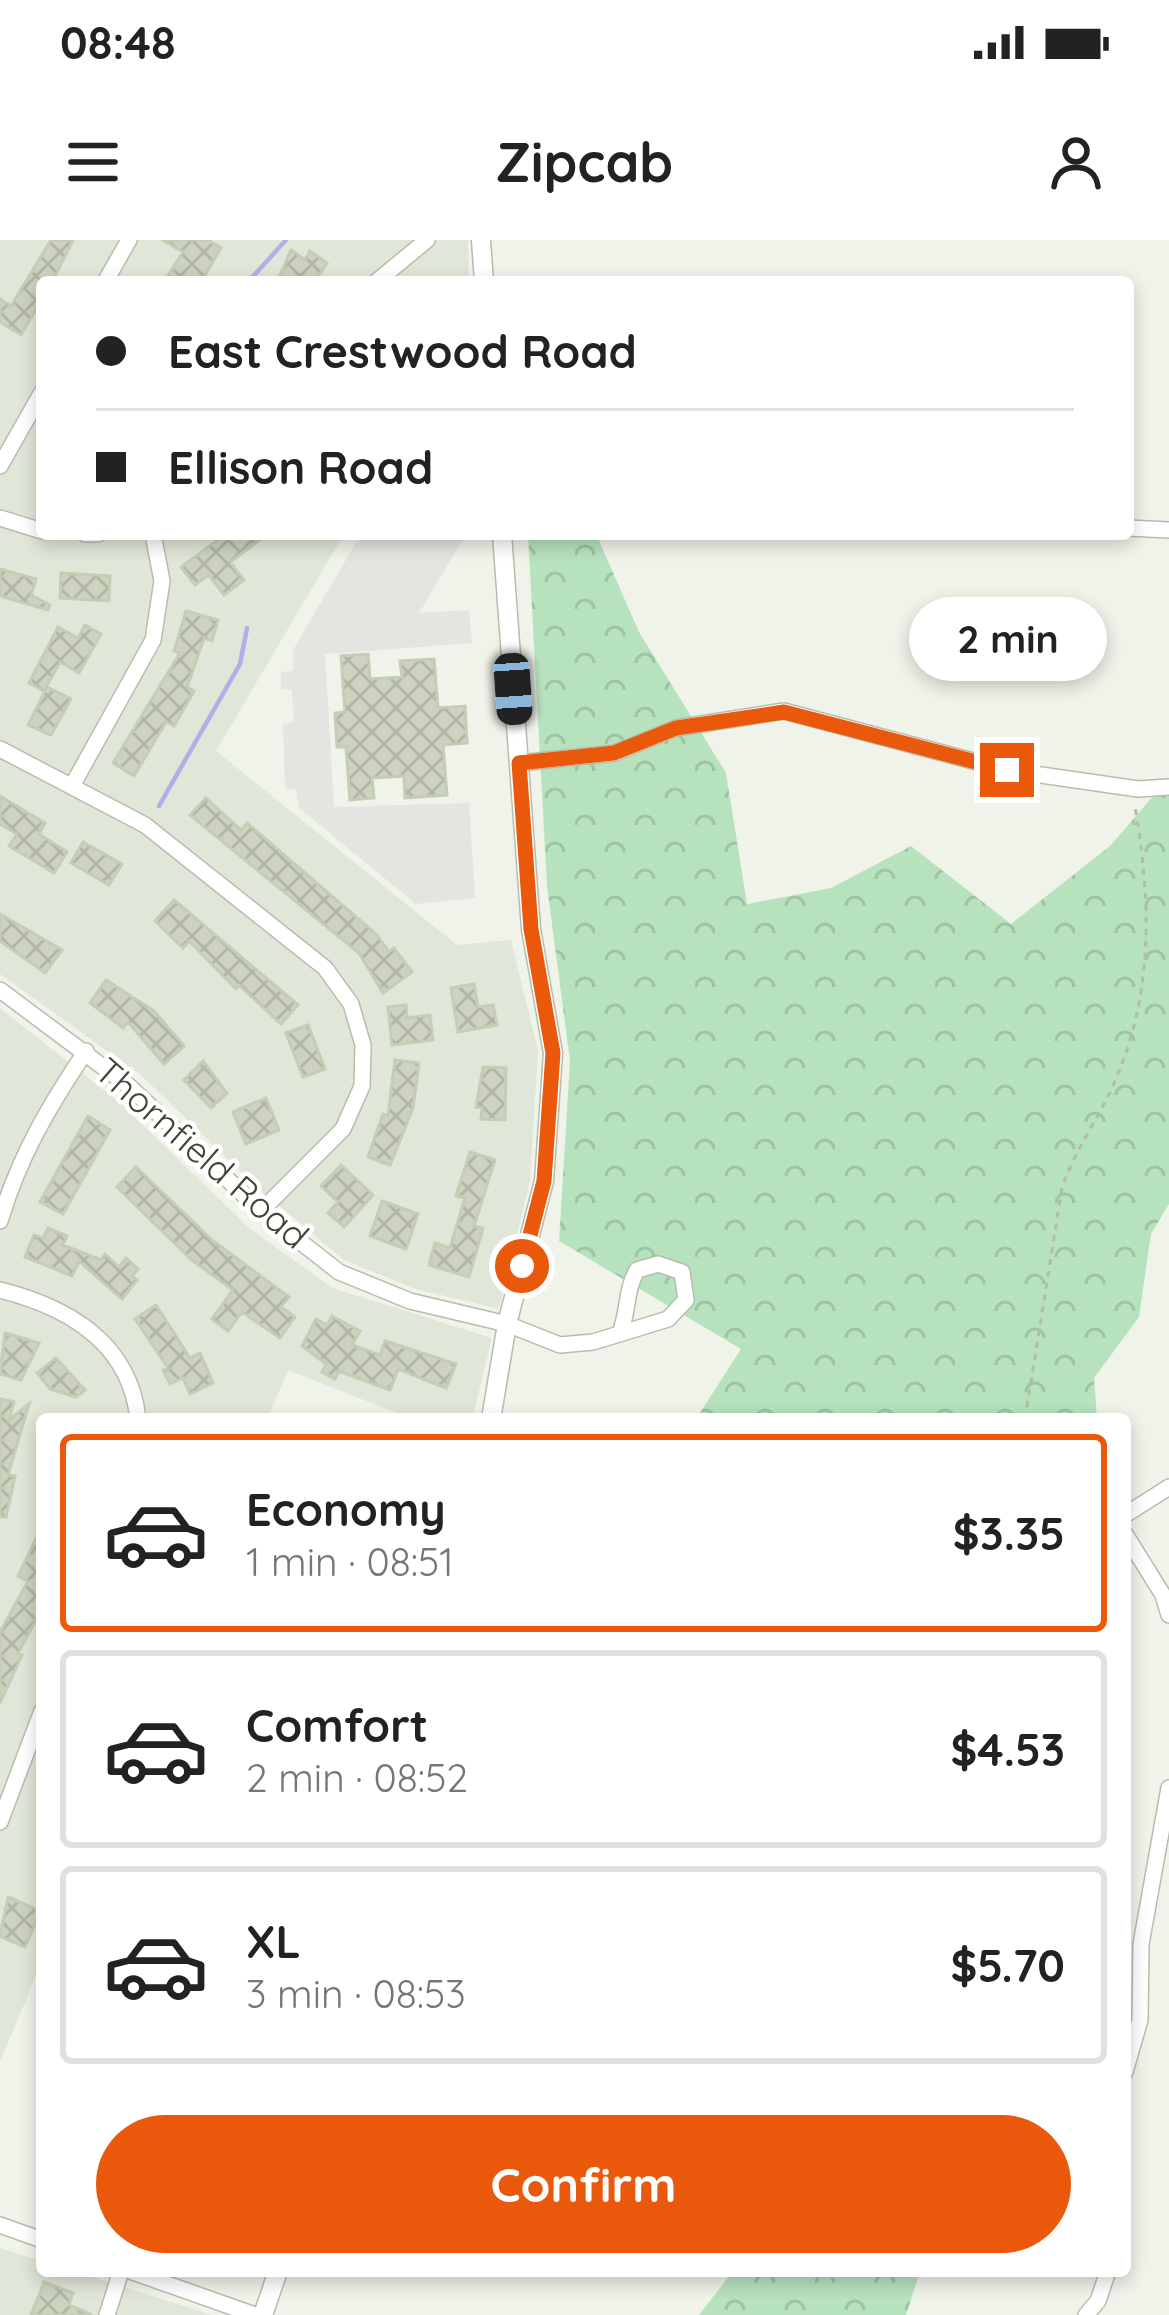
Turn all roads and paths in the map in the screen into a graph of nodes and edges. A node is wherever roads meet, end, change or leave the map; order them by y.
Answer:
1 (129, 240) edge
2 (427, 240) edge
3 (481, 240) edge
4 (108, 276) edge
5 (383, 276) edge
6 (484, 276) edge
7 (36, 403) edge
8 (0, 466) edge
9 (0, 518) edge
10 (1134, 528) edge
11 (36, 529) edge
12 (1169, 530) edge
13 (155, 540) edge
14 (502, 540) edge
15 (0, 748) edge
16 (519, 763) junction
17 (72, 786) junction
18 (1169, 787) edge
19 (1132, 788) junction
20 (0, 990) edge
21 (86, 1051) junction
22 (260, 1211) junction
23 (0, 1221) edge
24 (0, 1290) edge
25 (507, 1324) junction
26 (620, 1333) junction
27 (137, 1413) edge
28 (492, 1413) edge
29 (1026, 1413) edge
30 (1169, 1487) edge
31 (1131, 1511) edge
32 (1131, 1543) edge
33 (1169, 1615) edge
34 (36, 1727) edge
35 (1169, 1788) edge
36 (0, 1822) edge
37 (1131, 2051) edge
38 (0, 2225) edge
39 (36, 2238) edge
40 (123, 2277) edge
41 (144, 2277) edge
42 (275, 2277) edge
43 (1106, 2277) edge
44 (106, 2315) edge
45 (259, 2315) edge
46 (1086, 2315) edge

1 - 4 street
2 - 5 street
3 - 6 street
7 - 8 street
9 - 11 street
10 - 12 street
13 - 17 street
14 - 16 street
15 - 17 street
16 - 19 street
16 - 25 street
17 - 22 street
18 - 19 street
19 - 29 path
20 - 21 street, Thornfield Road
21 - 22 street, Thornfield Road
21 - 23 street
22 - 25 street, Thornfield Road
24 - 27 street
25 - 26 street, Thornfield Road
25 - 28 street
26 - 26 street, Thornfield Road
30 - 31 street
32 - 33 street
34 - 36 street
35 - 37 street
38 - 39 street
40 - 44 street
41 - 45 street
42 - 45 street
43 - 46 street

